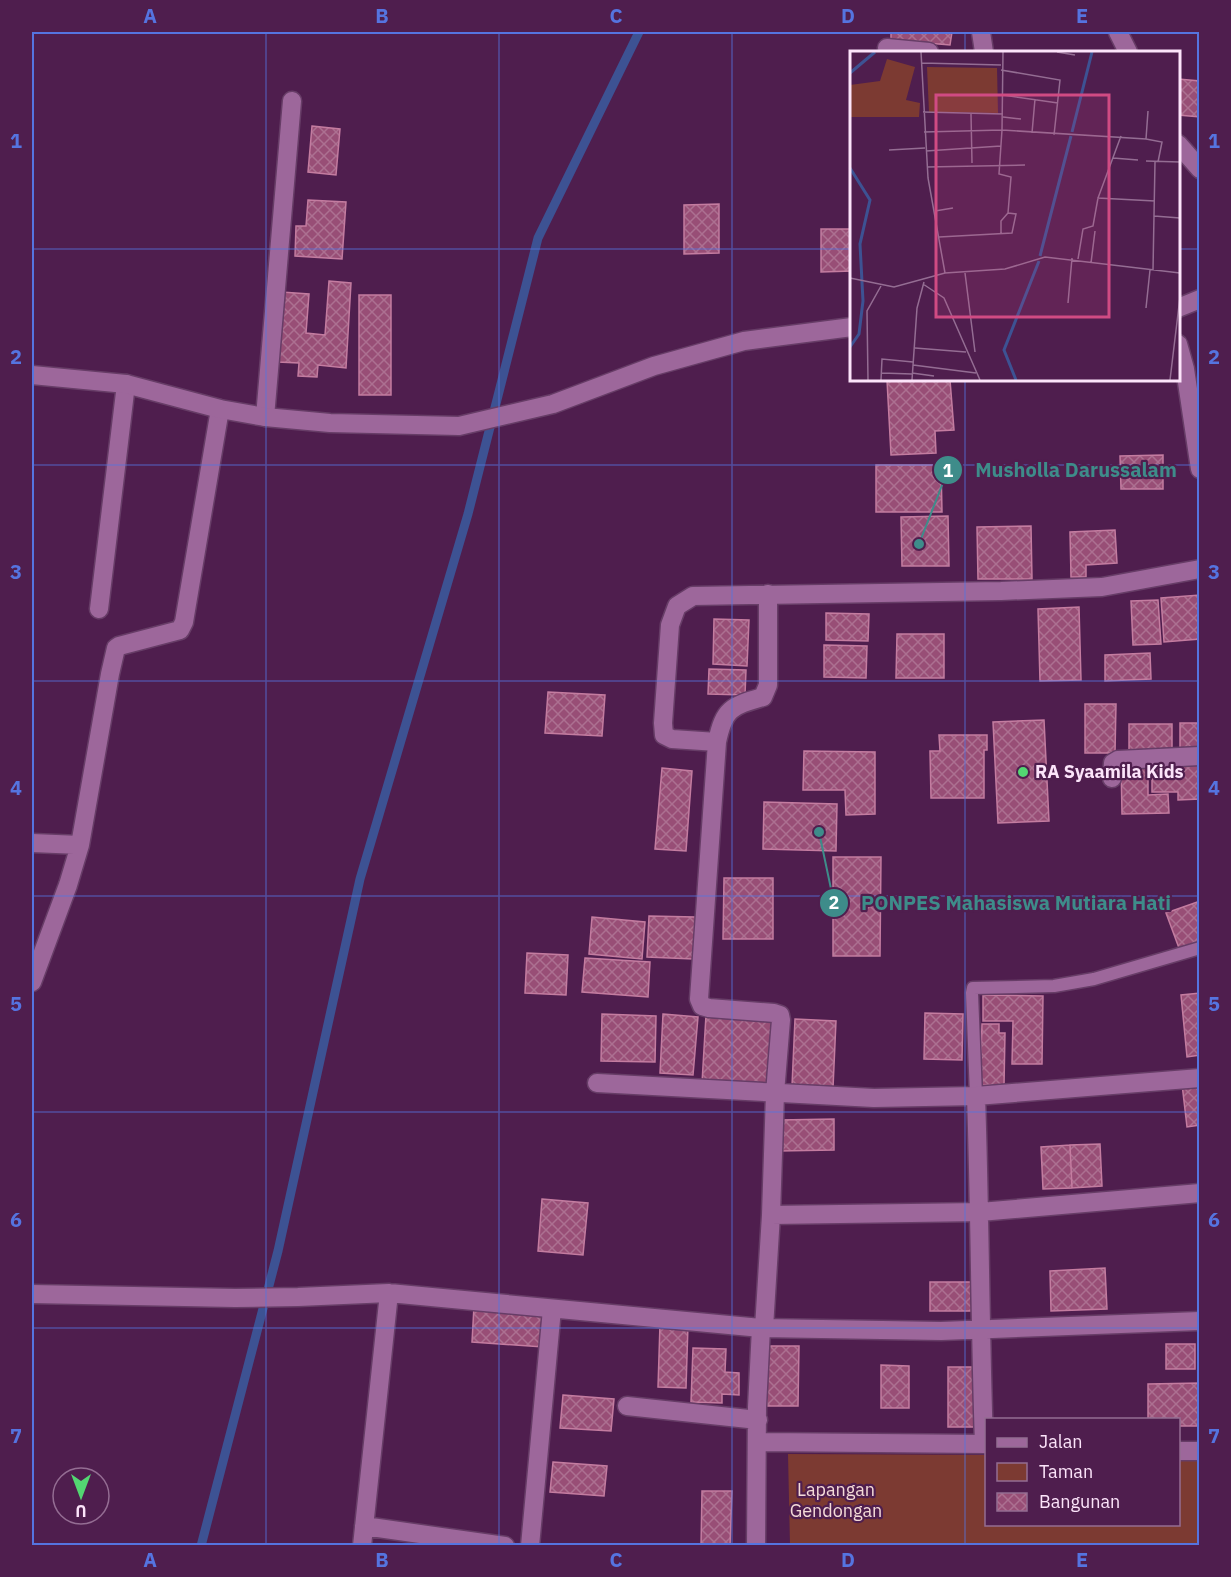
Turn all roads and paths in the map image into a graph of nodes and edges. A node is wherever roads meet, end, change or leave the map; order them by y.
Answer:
1 (981, 32) edge
2 (1118, 32) edge
3 (887, 48) dead end
4 (918, 51) edge
5 (984, 51) edge
6 (1128, 51) edge
7 (292, 101) dead end
8 (1180, 145) edge
9 (1200, 169) edge
10 (1200, 299) edge
11 (1180, 308) edge
12 (850, 327) edge
13 (1180, 348) edge
14 (32, 375) edge
15 (126, 384) junction
16 (220, 409) junction
17 (265, 417) junction
18 (1200, 469) edge
19 (1200, 569) edge
20 (768, 594) junction
21 (99, 609) dead end
22 (717, 742) junction
23 (1200, 756) edge
24 (1112, 778) dead end
25 (32, 843) edge
26 (80, 845) junction
27 (1200, 948) edge
28 (32, 982) edge
29 (1200, 1078) edge
30 (597, 1083) dead end
31 (776, 1094) junction
32 (976, 1096) junction
33 (1200, 1193) edge
34 (980, 1212) junction
35 (771, 1215) junction
36 (389, 1293) junction
37 (32, 1294) edge
38 (552, 1309) junction
39 (1200, 1322) edge
40 (763, 1328) junction
41 (981, 1329) junction
42 (627, 1406) dead end
43 (758, 1420) junction
44 (758, 1442) junction
45 (985, 1444) edge
46 (1180, 1451) edge
47 (1200, 1451) edge
48 (364, 1526) junction
49 (362, 1545) edge
50 (505, 1545) edge
51 (530, 1545) edge
52 (756, 1545) edge

1 - 5 street
2 - 6 street
3 - 4 street
7 - 17 street
8 - 9 street
10 - 11 street
12 - 17 street
13 - 18 street
14 - 15 street
15 - 16 street
15 - 21 street
16 - 17 street
16 - 26 street
19 - 20 street
20 - 22 street
20 - 22 street
22 - 31 street
23 - 24 street
25 - 26 street
26 - 28 street
27 - 32 lane
29 - 32 street
30 - 31 street
31 - 32 street
31 - 35 street
32 - 34 street
33 - 34 street
34 - 35 street
34 - 41 street
35 - 40 street
36 - 37 street
36 - 38 street
36 - 48 street
38 - 40 street
38 - 51 street
39 - 41 street
40 - 41 street
40 - 43 street
41 - 45 street
42 - 43 street
43 - 44 street
44 - 45 street
44 - 52 street
46 - 47 street
48 - 49 street
48 - 50 street

